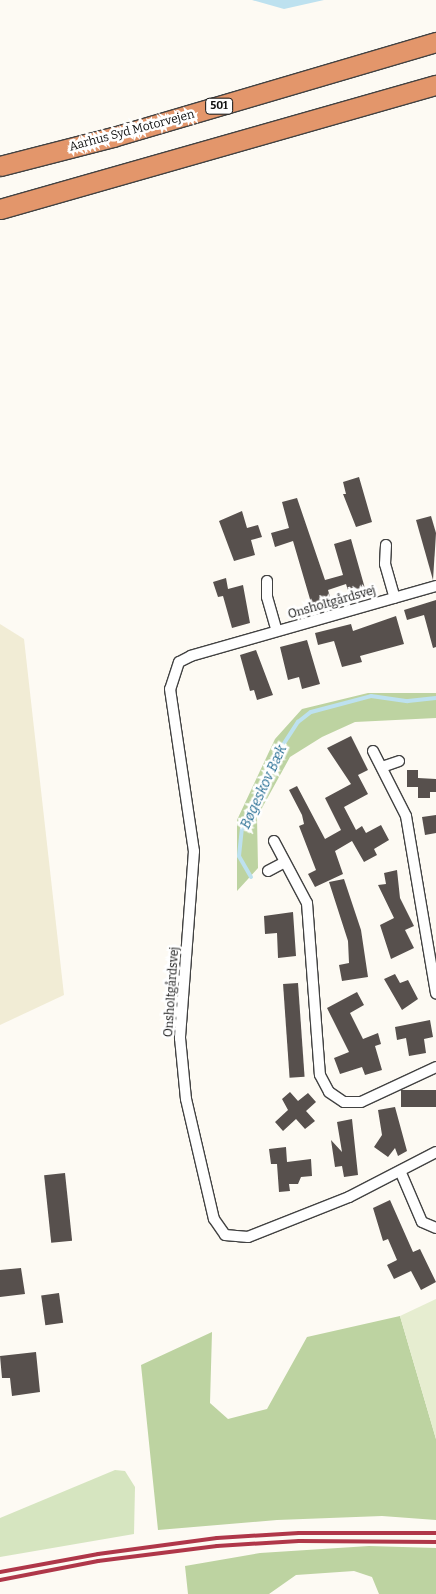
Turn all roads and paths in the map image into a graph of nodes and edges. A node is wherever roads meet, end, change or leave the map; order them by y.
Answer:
1 (436, 42) edge
2 (436, 85) edge
3 (0, 166) edge
4 (0, 209) edge
5 (386, 545) dead end
6 (267, 581) dead end
7 (436, 586) edge
8 (395, 598) junction
9 (277, 631) junction
10 (373, 751) dead end
11 (399, 761) dead end
12 (382, 767) junction
13 (274, 841) dead end
14 (285, 862) junction
15 (268, 871) dead end
16 (436, 993) edge
17 (436, 1067) edge
18 (436, 1152) edge
19 (401, 1173) junction
20 (436, 1228) edge

1 - 3 highway, Aarhus Syd Motorvejen / 501
2 - 4 highway
5 - 8 street, Onsholtgårdsvej
6 - 9 street, Onsholtgårdsvej
7 - 8 street, Onsholtgårdsvej
8 - 9 street, Onsholtgårdsvej
9 - 19 street, Onsholtgårdsvej
10 - 12 street
11 - 12 street
12 - 16 street
13 - 14 street
14 - 15 street
14 - 17 street
18 - 19 street, Onsholtgårdsvej
19 - 20 street

